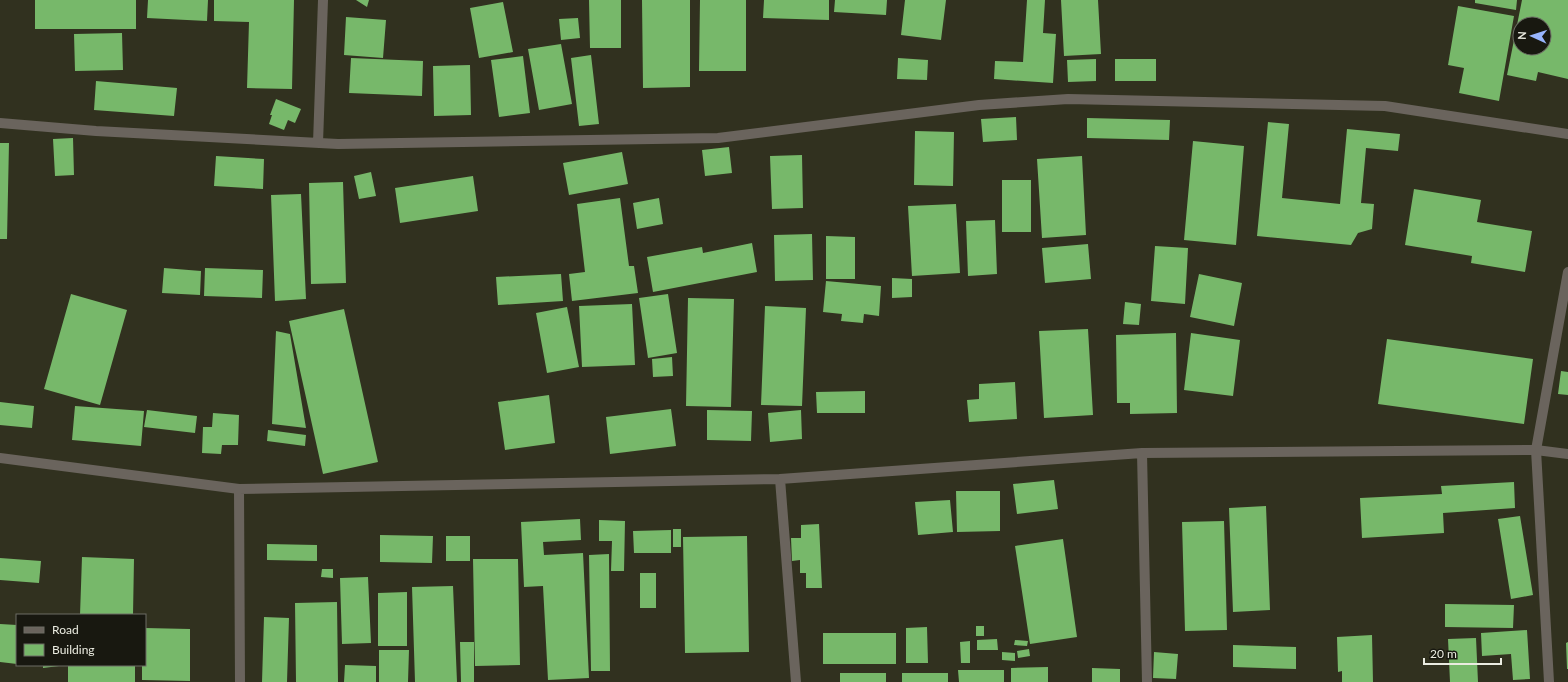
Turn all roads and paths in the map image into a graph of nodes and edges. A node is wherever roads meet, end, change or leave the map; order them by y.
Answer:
1 (323, 0) edge
2 (0, 123) edge
3 (1568, 134) edge
4 (318, 143) junction
5 (1568, 272) edge
6 (1536, 450) junction
7 (1142, 453) junction
8 (1568, 454) edge
9 (0, 458) edge
10 (780, 480) junction
11 (239, 489) junction
12 (240, 682) edge
13 (796, 682) edge
14 (1147, 682) edge
15 (1549, 682) edge

1 - 4 street
2 - 4 street
3 - 4 street
5 - 6 street
6 - 7 street
6 - 8 street
6 - 15 street
7 - 10 street
7 - 14 street
9 - 11 street
10 - 11 street
10 - 13 street
11 - 12 street

